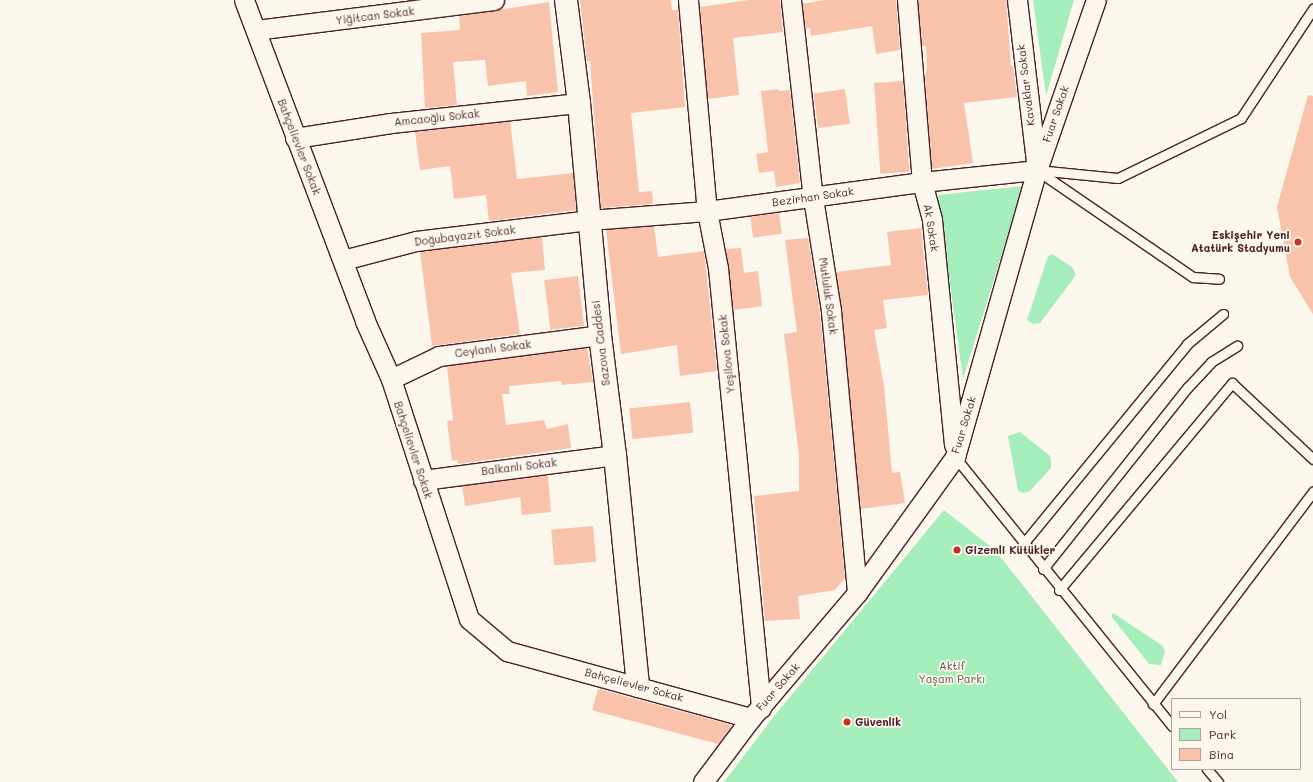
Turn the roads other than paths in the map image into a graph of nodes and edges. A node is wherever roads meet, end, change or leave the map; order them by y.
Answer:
1 (244, 0) edge
2 (494, 0) edge
3 (566, 0) edge
4 (688, 0) edge
5 (791, 0) edge
6 (907, 0) edge
7 (1017, 0) edge
8 (1096, 0) edge
9 (1313, 9) edge
10 (256, 30) junction
11 (579, 103) junction
12 (295, 138) junction
13 (1037, 170) junction
14 (922, 182) junction
15 (813, 198) junction
16 (707, 211) junction
17 (589, 220) junction
18 (343, 260) junction
19 (1219, 280) dead end
20 (1222, 314) dead end
21 (600, 335) junction
22 (1237, 346) dead end
23 (391, 379) junction
24 (615, 455) junction
25 (955, 457) junction
26 (1313, 459) edge
27 (423, 480) junction
28 (1313, 492) edge
29 (1024, 544) junction
30 (1043, 569) junction
31 (1059, 590) junction
32 (857, 593) junction
33 (638, 686) junction
34 (1154, 704) junction
35 (756, 713) junction
36 (1171, 725) edge
37 (1208, 770) edge
38 (703, 782) edge
39 (1218, 782) edge

1 - 10 street, Bahçelievler Sokak
2 - 10 street, Yiğitcan Sokak
3 - 11 street, Sazova Caddesi
4 - 16 street, Yeşilova Sokak
5 - 15 street, Mutluluk Sokak
6 - 14 street, Ak Sokak
7 - 13 street, Kavaklar Sokak
8 - 13 street, Fuar Sokak
9 - 13 lane
10 - 12 street, Bahçelievler Sokak
11 - 12 street, Amcaoğlu Sokak
11 - 17 street, Sazova Caddesi
12 - 18 street, Bahçelievler Sokak
13 - 14 street, Bezirhan Sokak
13 - 19 lane
13 - 25 street, Fuar Sokak
14 - 15 street, Bezirhan Sokak
14 - 25 street, Ak Sokak
15 - 16 street, Bezirhan Sokak
15 - 32 street, Mutluluk Sokak
16 - 17 street, Bezirhan Sokak
16 - 35 street, Yeşilova Sokak
17 - 18 street, Doğubayazıt Sokak
17 - 21 street, Sazova Caddesi
18 - 23 street, Bahçelievler Sokak
20 - 29 lane
21 - 23 street, Ceylanlı Sokak
21 - 24 street, Sazova Caddesi
22 - 30 lane
23 - 27 street, Bahçelievler Sokak
24 - 27 street, Balkanlı Sokak
24 - 33 street, Sazova Caddesi
25 - 29 lane
25 - 32 street, Fuar Sokak
26 - 31 lane
27 - 33 street, Bahçelievler Sokak
28 - 34 lane
29 - 30 lane
30 - 31 lane
31 - 34 lane
32 - 35 street, Fuar Sokak
33 - 35 street, Bahçelievler Sokak
34 - 36 lane
35 - 38 street, Fuar Sokak
37 - 39 lane

